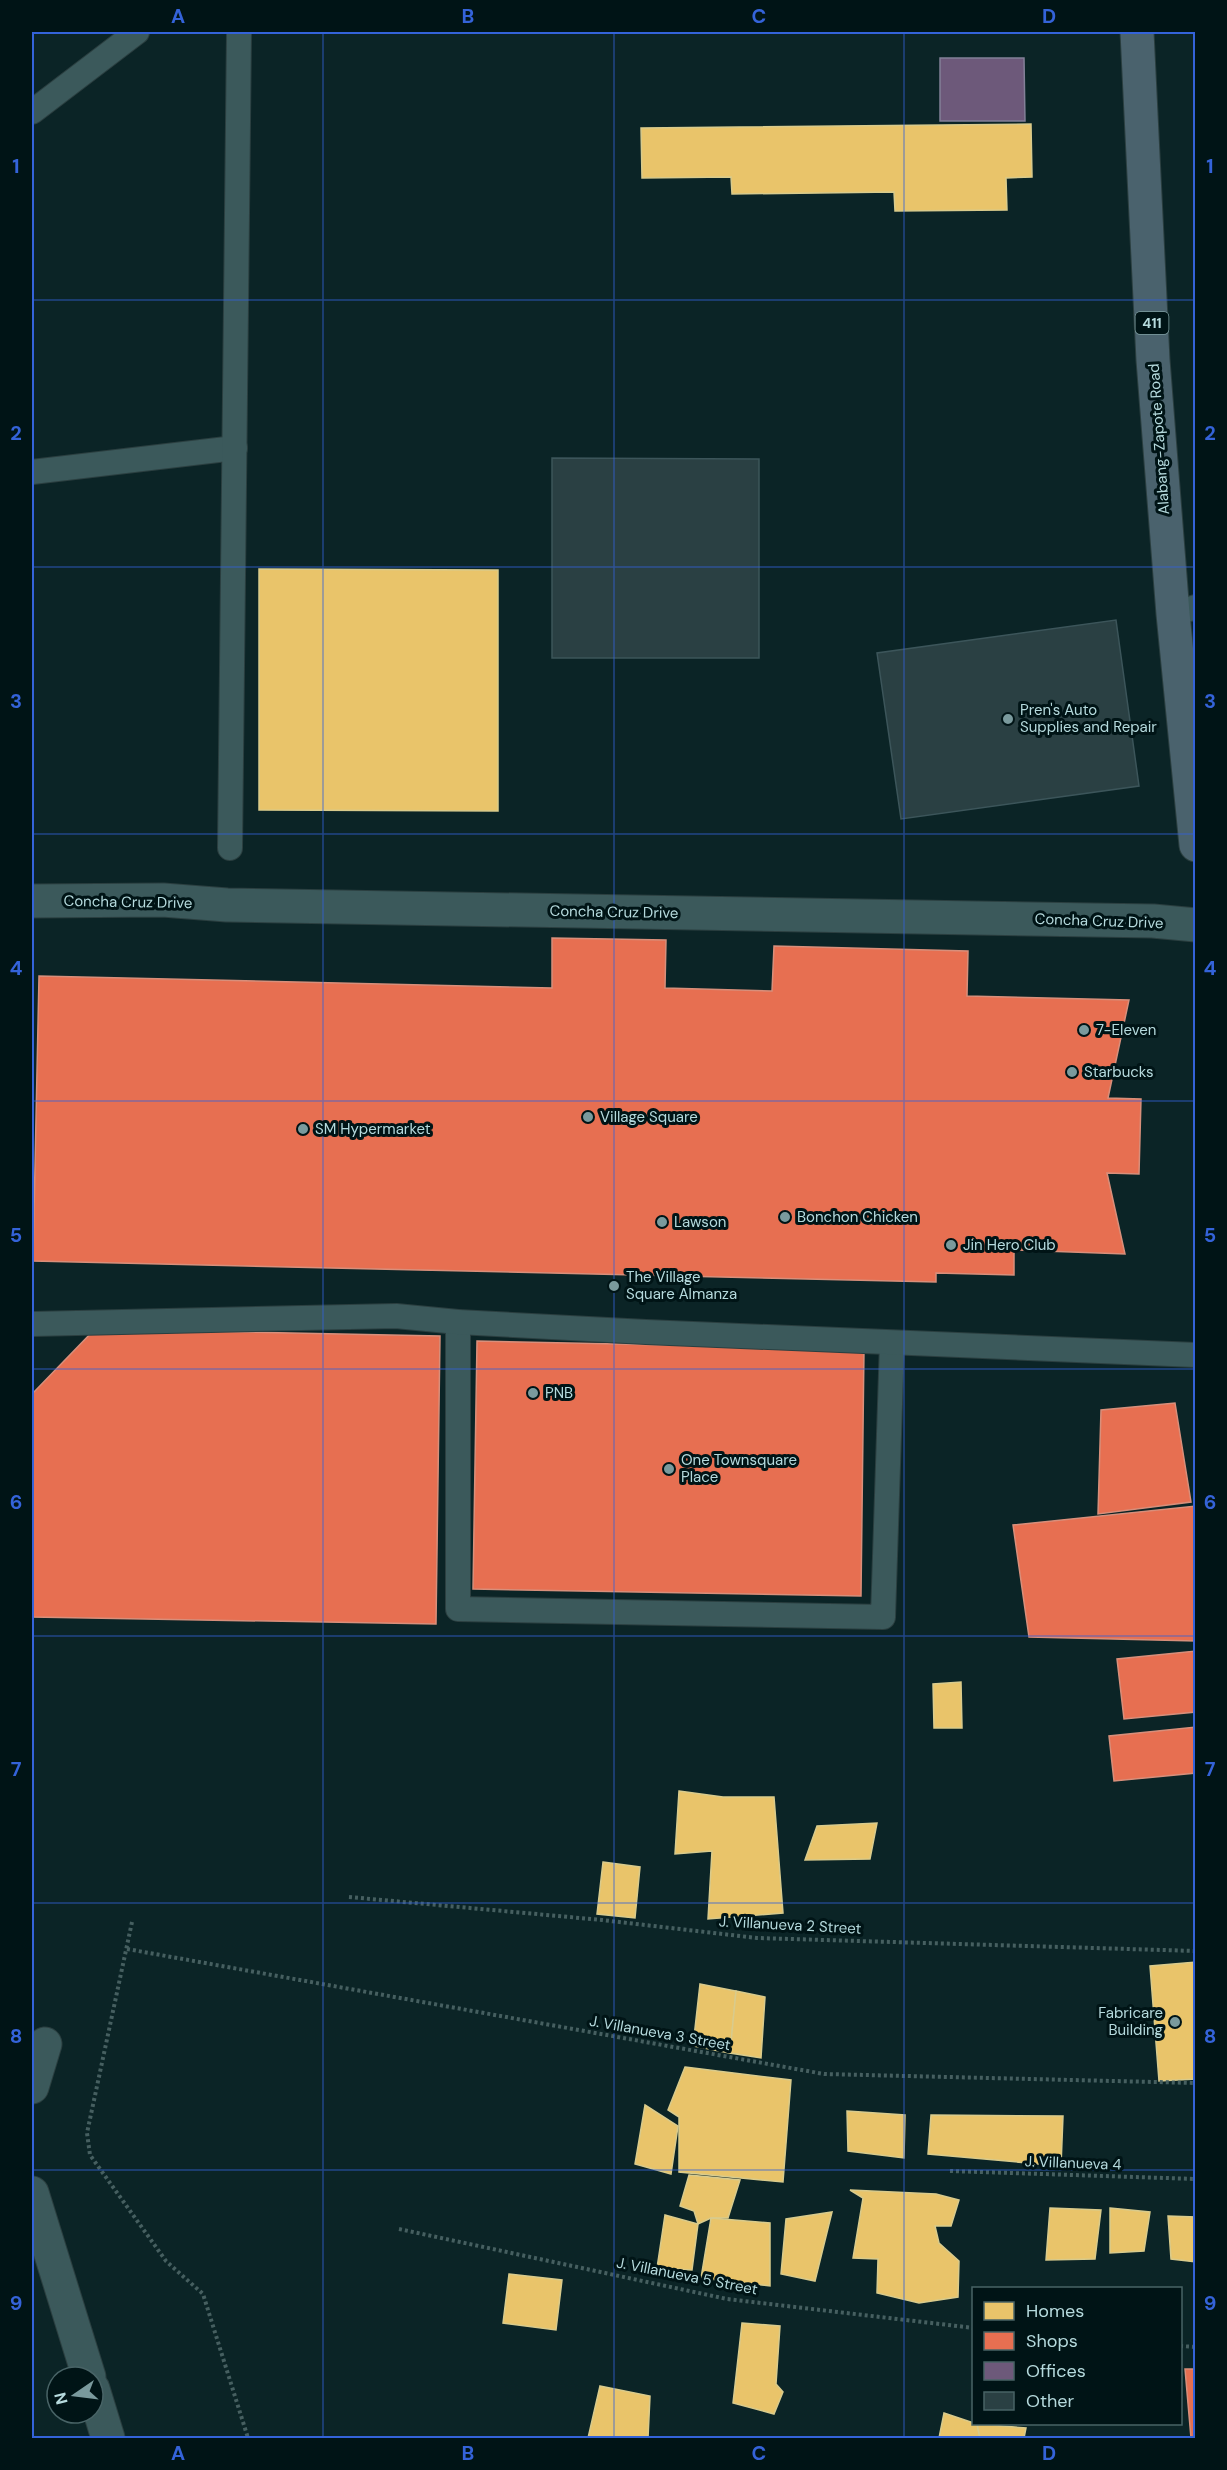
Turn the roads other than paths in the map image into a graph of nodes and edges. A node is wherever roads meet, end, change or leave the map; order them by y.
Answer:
1 (138, 32) edge
2 (238, 32) edge
3 (1137, 32) edge
4 (32, 112) edge
5 (235, 448) junction
6 (32, 472) edge
7 (1184, 610) edge
8 (1196, 845) edge
9 (230, 848) dead end
10 (32, 901) edge
11 (1196, 925) edge
12 (458, 1322) junction
13 (32, 1324) edge
14 (892, 1343) junction
15 (1196, 1355) edge
16 (45, 2044) dead end
17 (32, 2087) edge
18 (32, 2193) edge
19 (85, 2365) edge

1 - 4 lane
2 - 5 lane
3 - 7 highway, Alabang-Zapote Road / 411
5 - 6 lane
5 - 9 lane
7 - 8 highway, Alabang-Zapote Road / 411
10 - 11 street, Concha Cruz Drive
12 - 13 lane
12 - 14 lane
12 - 14 lane
14 - 15 lane
16 - 17 street
18 - 19 street

